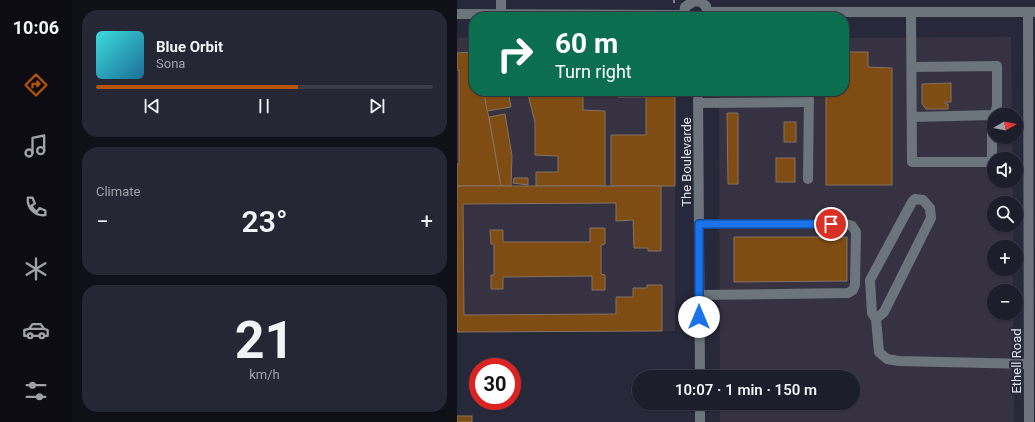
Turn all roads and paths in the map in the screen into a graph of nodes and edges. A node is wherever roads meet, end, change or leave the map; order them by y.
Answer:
1 (501, 0) edge
2 (698, 0) edge
3 (501, 12) edge
4 (685, 12) edge
5 (707, 12) edge
6 (1031, 12) edge
7 (911, 13) junction
8 (457, 14) edge
9 (469, 14) edge
10 (849, 14) edge
11 (912, 67) junction
12 (698, 96) edge
13 (809, 96) edge
14 (809, 102) junction
15 (699, 103) junction
16 (996, 108) edge
17 (987, 116) edge
18 (912, 117) junction
19 (992, 144) edge
20 (809, 179) dead end
21 (1032, 194) edge
22 (699, 224) junction
23 (699, 295) junction
24 (876, 319) junction
25 (1029, 364) junction
26 (700, 370) edge
27 (700, 410) edge
28 (700, 422) edge
29 (1029, 422) edge

1 - 3 street
2 - 4 street
2 - 5 street
6 - 7 street
6 - 21 street, Ethell Road
7 - 10 street
7 - 11 street
8 - 9 street
11 - 16 street
11 - 18 street
12 - 15 street, The Boulevarde
13 - 14 street
14 - 15 street
14 - 20 street
15 - 22 street, The Boulevarde
17 - 18 street
18 - 19 street
21 - 25 street, Ethell Road
22 - 23 street, The Boulevarde
22 - 23 street
23 - 26 street, The Boulevarde
24 - 24 street
24 - 25 street
25 - 29 street, Ethell Road
27 - 28 street

